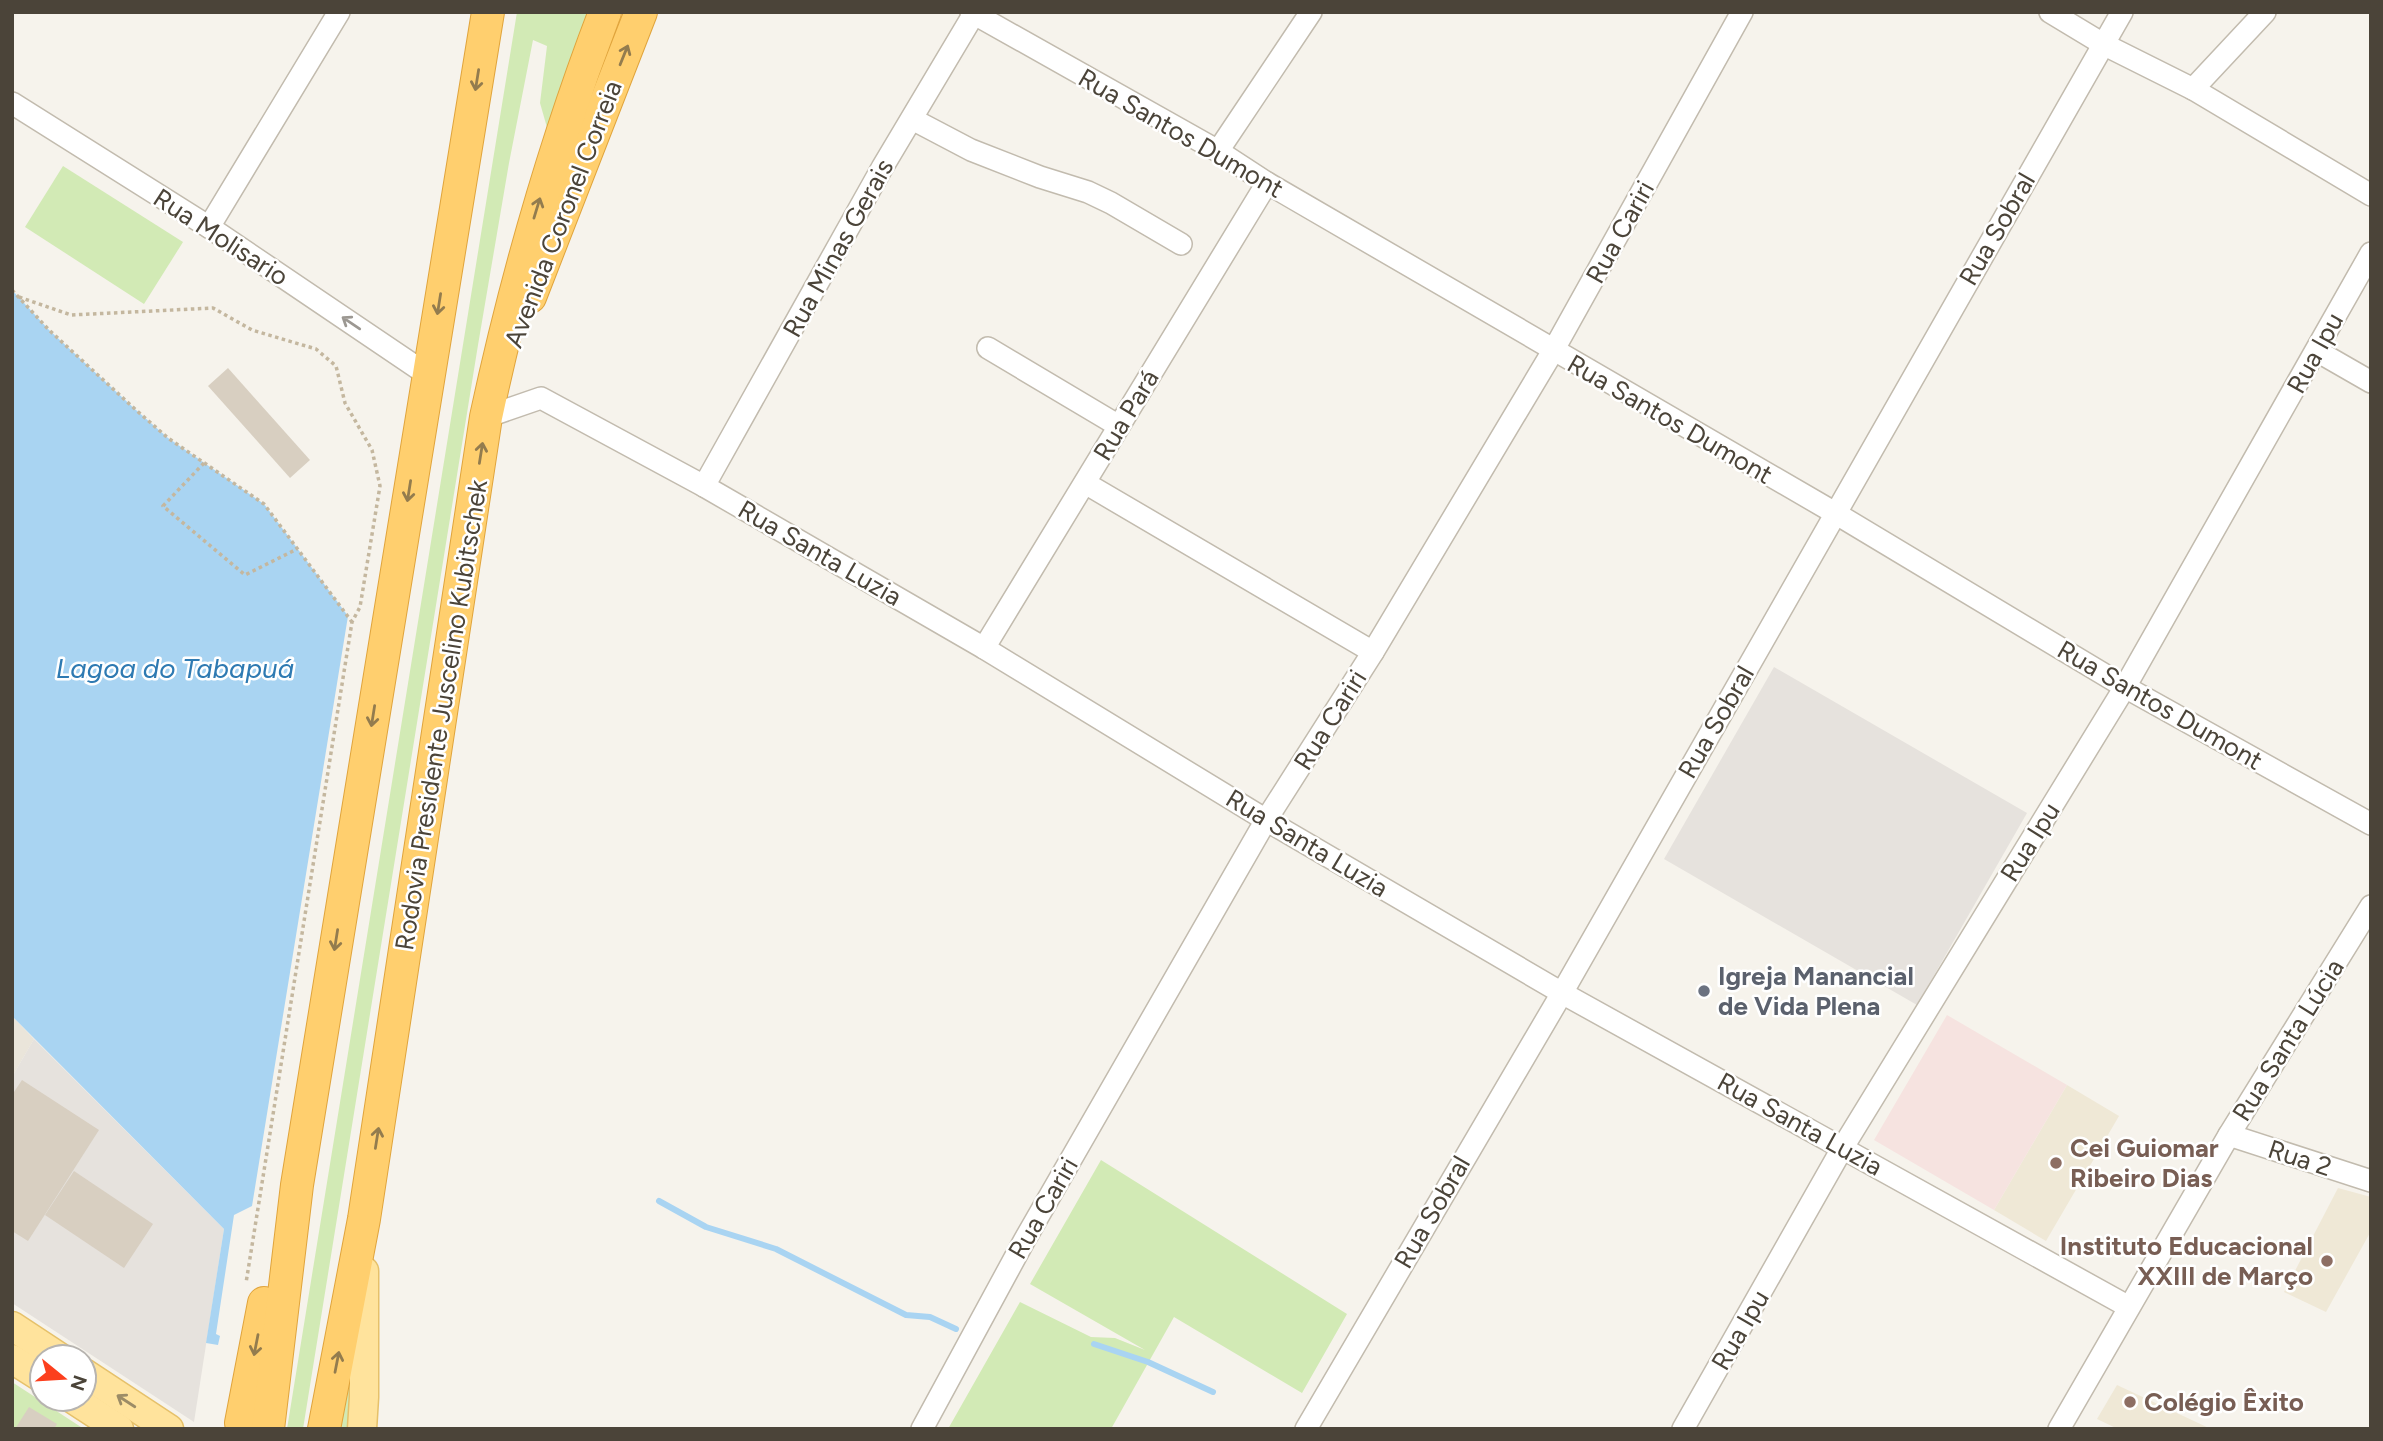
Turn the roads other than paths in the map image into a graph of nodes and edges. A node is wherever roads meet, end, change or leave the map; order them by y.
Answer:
1 (339, 12) edge
2 (488, 12) edge
3 (605, 12) edge
4 (641, 12) edge
5 (1311, 12) edge
6 (1742, 12) edge
7 (2050, 12) edge
8 (2122, 12) edge
9 (2265, 12) edge
10 (973, 13) edge
11 (2104, 44) junction
12 (2193, 89) junction
13 (12, 103) edge
14 (912, 119) junction
15 (1218, 151) junction
16 (1268, 183) junction
17 (2371, 195) edge
18 (209, 227) junction
19 (1181, 244) dead end
20 (2371, 253) edge
21 (988, 348) dead end
22 (1553, 351) junction
23 (2317, 351) junction
24 (428, 375) junction
25 (2371, 382) edge
26 (486, 417) junction
27 (1119, 426) junction
28 (1084, 483) junction
29 (704, 486) junction
30 (1835, 513) junction
31 (984, 648) junction
32 (1373, 652) junction
33 (2125, 687) junction
34 (1266, 820) junction
35 (2371, 824) edge
36 (2371, 906) edge
37 (1562, 993) junction
38 (2229, 1135) junction
39 (1843, 1147) junction
40 (2371, 1181) edge
41 (364, 1219) junction
42 (2129, 1307) junction
43 (12, 1326) edge
44 (38, 1343) edge
45 (12, 1359) edge
46 (28, 1369) edge
47 (98, 1382) edge
48 (94, 1413) edge
49 (245, 1427) edge
50 (166, 1428) edge
51 (119, 1429) edge
52 (324, 1429) edge
53 (362, 1429) edge
54 (922, 1429) edge
55 (1306, 1429) edge
56 (1683, 1429) edge
57 (2059, 1429) edge

1 - 18 street
2 -> 24 highway
26 -> 3 highway, Rodovia Presidente Juscelino Kubitschek
26 -> 4 highway, Avenida Coronel Correia
5 - 15 street
6 - 22 street, Rua Cariri
7 - 11 street
8 - 11 street, Rua Sobral
9 - 12 street
10 - 14 street, Rua Minas Gerais
10 - 15 street, Rua Santos Dumont
11 - 12 street
11 - 30 street, Rua Sobral
12 - 17 street
13 - 18 street, Rua Molisario
14 - 19 street
14 - 29 street, Rua Minas Gerais
15 - 16 street, Rua Santos Dumont
16 - 22 street, Rua Santos Dumont
16 - 27 street, Rua Pará
24 -> 18 street, Rua Molisario
20 - 23 street, Rua Ipu
21 - 27 street
22 - 30 street, Rua Santos Dumont
22 - 32 street, Rua Cariri
23 - 25 street
23 - 33 street, Rua Ipu
24 -> 49 highway
26 - 29 street, Rua Santa Luzia
41 -> 26 highway, Rodovia Presidente Juscelino Kubitschek
27 - 28 street, Rua Pará
28 - 31 street, Rua Pará
28 - 32 street
29 - 31 street, Rua Santa Luzia
30 - 33 street, Rua Santos Dumont
30 - 37 street, Rua Sobral
31 - 34 street, Rua Santa Luzia
32 - 34 street, Rua Cariri
33 - 35 street, Rua Santos Dumont
33 - 39 street, Rua Ipu
34 - 37 street, Rua Santa Luzia
34 - 54 street, Rua Cariri
36 - 38 street, Rua Santa Lúcia
37 - 39 street, Rua Santa Luzia
37 - 55 street, Rua Sobral
38 - 40 street, Rua 2
38 - 42 street, Rua Santa Lúcia
39 - 42 street, Rua Santa Luzia
39 - 56 street, Rua Ipu
52 -> 41 highway, Rodovia Presidente Juscelino Kubitschek
41 - 53 main road
42 - 57 street, Rua Santa Lúcia
43 - 44 main road
45 - 46 main road
50 -> 47 main road
48 - 51 main road

